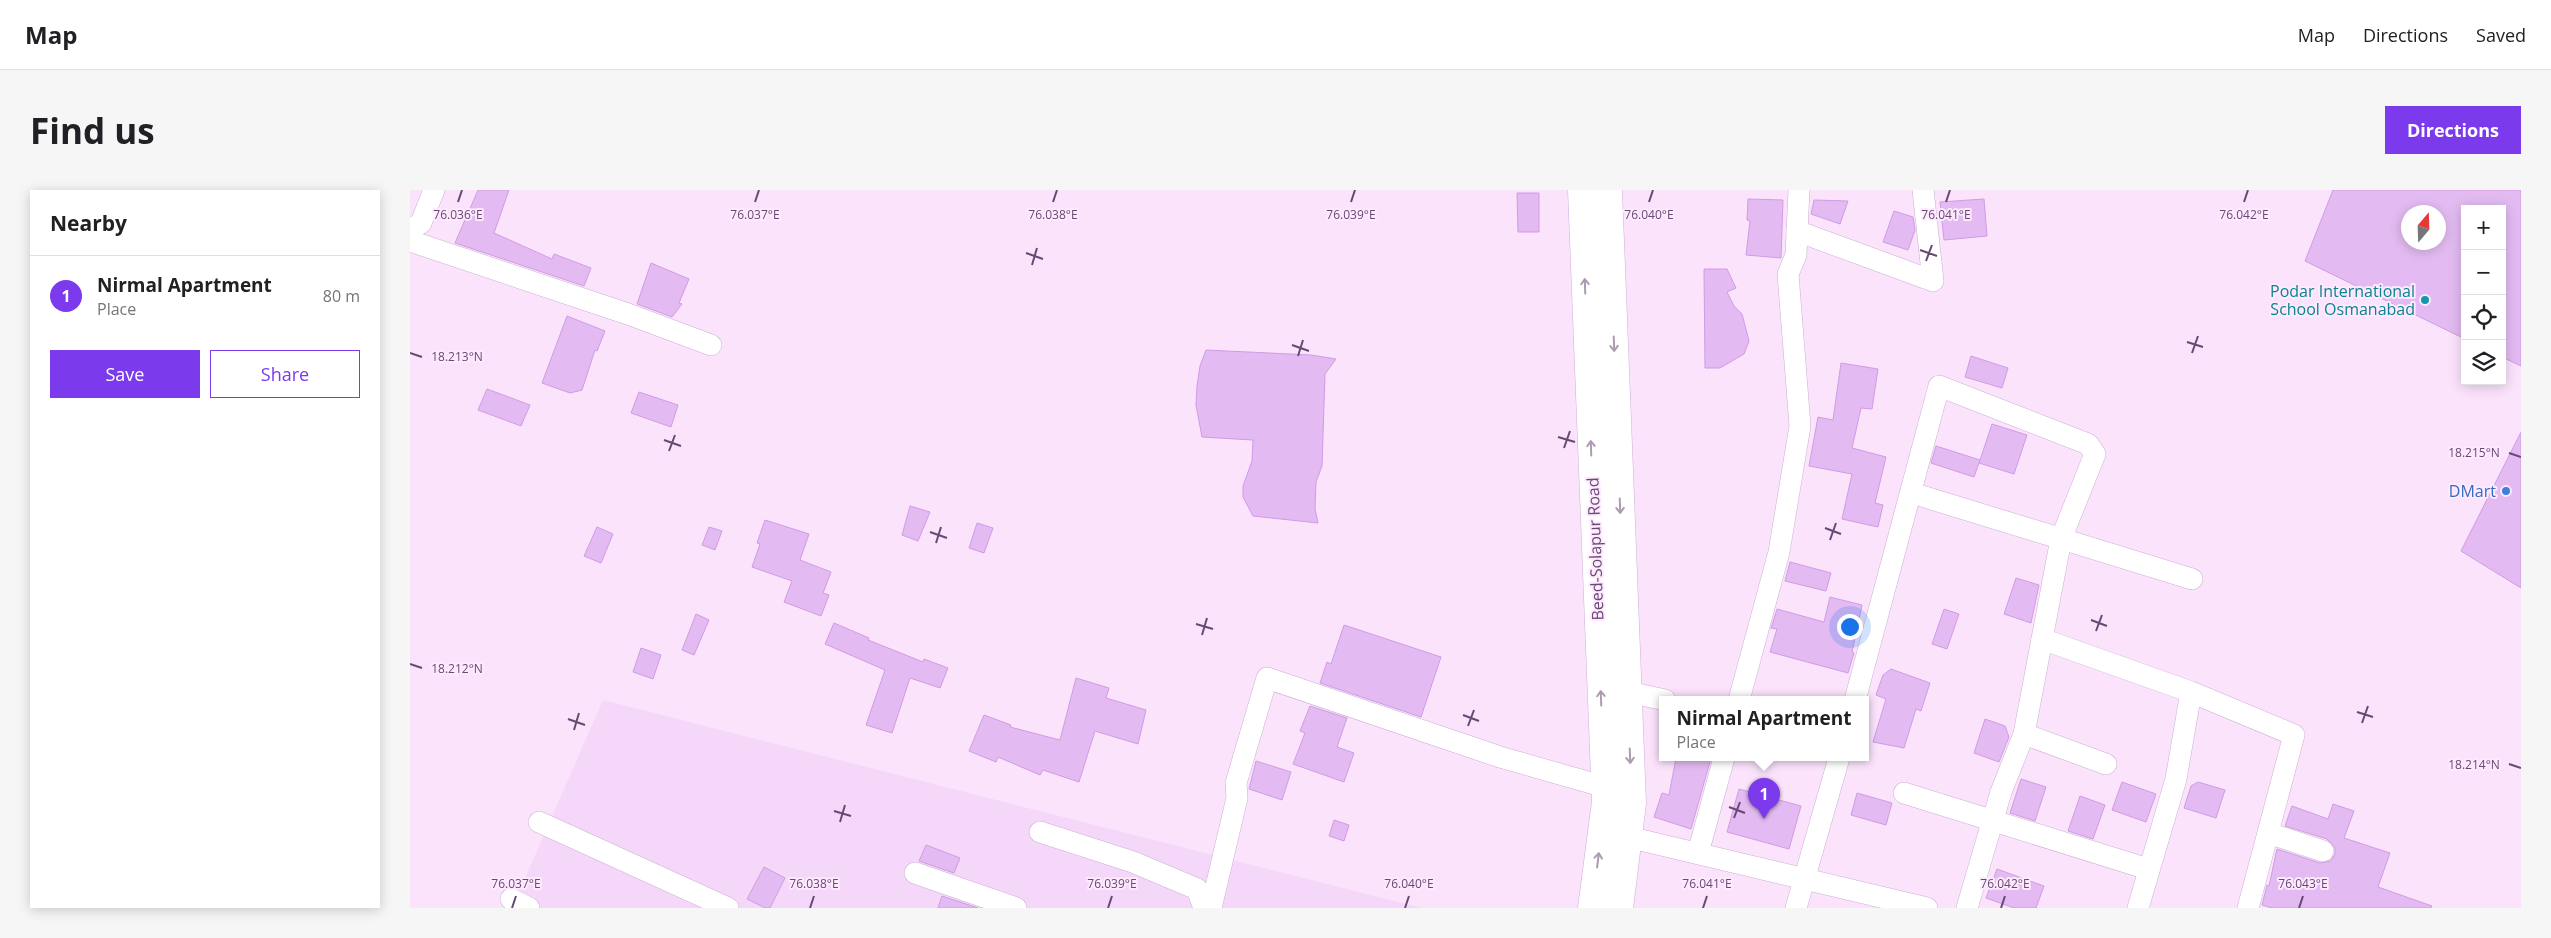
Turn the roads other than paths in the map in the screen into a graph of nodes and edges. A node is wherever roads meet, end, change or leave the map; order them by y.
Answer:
1 (434, 190) edge
2 (1582, 190) edge
3 (1608, 190) edge
4 (1799, 190) edge
5 (1923, 190) edge
6 (410, 230) edge
7 (1797, 231) junction
8 (410, 241) edge
9 (710, 345) dead end
10 (1912, 493) junction
11 (2061, 539) junction
12 (2192, 579) dead end
13 (2042, 639) junction
14 (1628, 692) junction
15 (2191, 692) junction
16 (1740, 696) edge
17 (1856, 696) edge
18 (1659, 699) edge
19 (2024, 734) junction
20 (1723, 761) edge
21 (1838, 761) edge
22 (2106, 764) dead end
23 (1605, 787) junction
24 (1904, 793) dead end
25 (1993, 819) junction
26 (539, 822) dead end
27 (1040, 832) dead end
28 (2268, 833) junction
29 (1628, 837) junction
30 (2323, 851) dead end
31 (1698, 853) junction
32 (2148, 869) junction
33 (915, 873) dead end
34 (1804, 878) junction
35 (728, 908) edge
36 (1016, 908) edge
37 (1204, 908) edge
38 (1211, 908) edge
39 (1592, 908) edge
40 (1619, 908) edge
41 (1796, 908) edge
42 (1927, 908) edge
43 (1967, 908) edge
44 (2138, 908) edge
45 (2248, 908) edge

1 - 6 street
23 -> 2 main road, Beed-Solapur Road
3 -> 14 main road, Beed-Solapur Road
4 - 7 street
5 - 7 street
7 - 16 street
8 - 9 street
10 - 11 street
10 - 11 street
10 - 17 street
11 - 12 street
11 - 13 street
13 - 15 street
13 - 19 street
14 - 18 street
14 -> 29 main road, Beed-Solapur Road
15 - 28 street
15 - 32 street
19 - 22 street
19 - 25 street
20 - 31 street
21 - 34 street
23 - 38 street
39 -> 23 main road, Beed-Solapur Road
24 - 25 street
25 - 32 street
25 - 43 street
26 - 35 street
27 - 37 street
28 - 30 street
28 - 45 street
29 - 31 street
29 - 40 main road, Beed-Solapur Road
31 - 34 street
32 - 44 street
33 - 36 street
34 - 41 street
34 - 42 street

